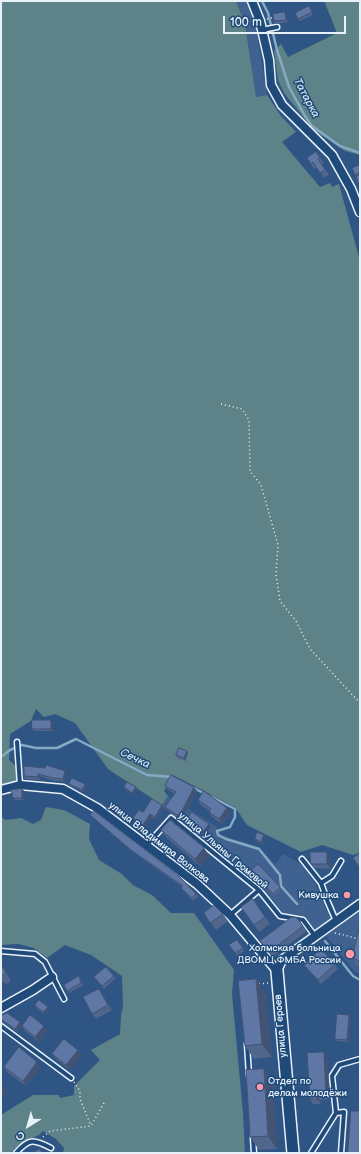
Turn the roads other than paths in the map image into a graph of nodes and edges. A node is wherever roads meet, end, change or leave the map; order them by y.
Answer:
1 (252, 1) edge
2 (277, 27) dead end
3 (265, 29) junction
4 (360, 211) edge
5 (17, 742) dead end
6 (20, 785) junction
7 (1, 790) edge
8 (146, 846) junction
9 (302, 859) dead end
10 (341, 861) dead end
11 (321, 883) junction
12 (259, 890) junction
13 (360, 904) edge
14 (230, 915) junction
15 (336, 921) junction
16 (316, 936) junction
17 (1, 951) edge
18 (277, 976) junction
19 (52, 977) junction
20 (64, 999) dead end
21 (1, 1008) edge
22 (1, 1026) edge
23 (247, 1042) edge
24 (360, 1059) edge
25 (71, 1078) road end
26 (249, 1082) edge
27 (336, 1113) junction
28 (253, 1129) edge
29 (51, 1148) dead end
30 (16, 1153) edge
31 (254, 1153) edge
32 (293, 1153) edge
33 (311, 1153) edge
34 (341, 1153) edge

1 - 3 street
2 - 3 lane
3 - 4 street
5 - 6 lane
6 - 7 street, улица Владимира Волкова
6 - 8 street, улица Владимира Волкова
8 - 12 lane, улица Ульяны Громовой
8 - 14 street, улица Владимира Волкова
9 - 11 lane
10 - 11 lane
11 - 15 lane
12 - 14 lane
12 - 16 lane, улица Ульяны Громовой
13 - 15 street
14 - 18 street, улица Владимира Волкова
15 - 16 street
16 - 18 street
17 - 19 lane
18 - 32 street, улица Героев
19 - 20 lane
19 - 21 street
22 - 25 lane
23 - 26 lane
24 - 27 lane
27 - 33 lane
27 - 34 lane
28 - 31 lane
29 - 30 lane

